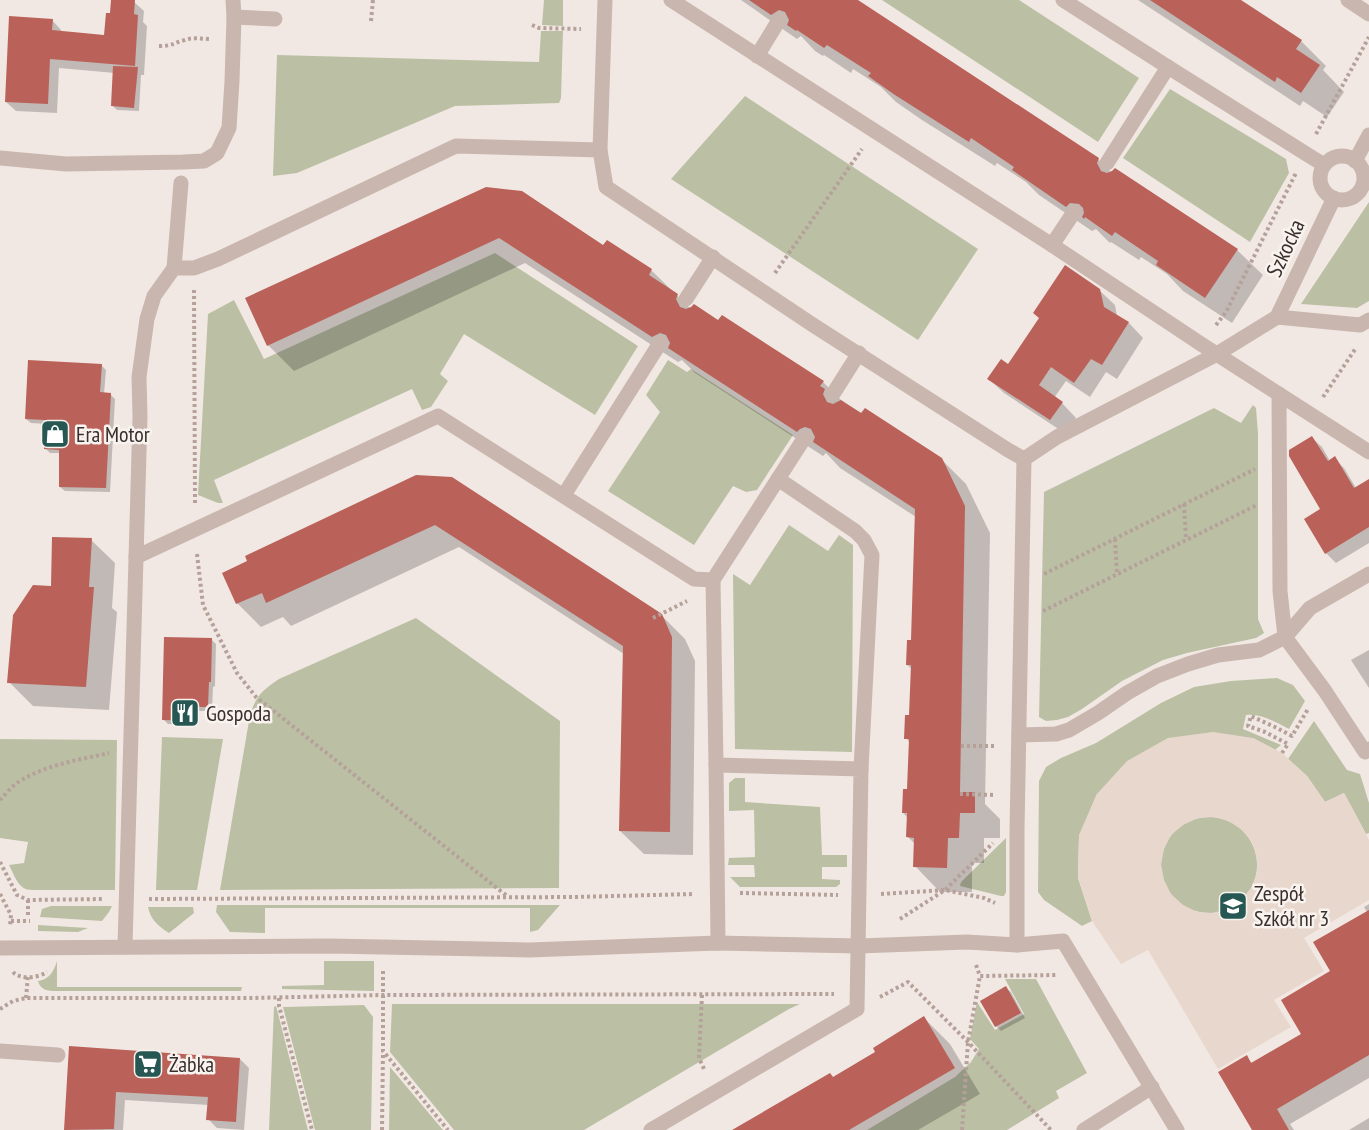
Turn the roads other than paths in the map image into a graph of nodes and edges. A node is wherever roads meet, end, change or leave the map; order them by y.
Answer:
1 (233, 0) edge
2 (604, 0) edge
3 (672, 0) edge
4 (1063, 0) edge
5 (1348, 0) edge
6 (1369, 14) edge
7 (234, 17) junction
8 (275, 19) dead end
9 (779, 20) dead end
10 (757, 56) junction
11 (1168, 67) junction
12 (1369, 135) edge
13 (600, 150) junction
14 (0, 158) edge
15 (1355, 161) junction
16 (1107, 163) dead end
17 (1324, 165) junction
18 (181, 183) dead end
19 (1334, 198) junction
20 (1074, 212) dead end
21 (1052, 245) junction
22 (712, 257) junction
23 (174, 268) junction
24 (686, 299) dead end
25 (1277, 317) junction
26 (1368, 321) edge
27 (660, 342) dead end
28 (860, 353) junction
29 (1217, 354) junction
30 (833, 394) dead end
31 (1279, 394) junction
32 (805, 437) dead end
33 (1369, 452) edge
34 (1024, 459) junction
35 (778, 479) junction
36 (564, 495) junction
37 (136, 557) junction
38 (1369, 574) edge
39 (713, 584) junction
40 (1285, 637) junction
41 (1019, 741) junction
42 (1369, 749) edge
43 (716, 765) junction
44 (861, 770) junction
45 (718, 943) junction
46 (1017, 945) junction
47 (125, 946) junction
48 (859, 946) junction
49 (0, 948) edge
50 (0, 1051) edge
51 (58, 1055) dead end
52 (1152, 1087) junction
53 (651, 1130) edge
54 (1084, 1130) edge
55 (1177, 1130) edge

1 - 7 street
2 - 13 street
3 - 10 street
4 - 11 street
5 - 6 street
7 - 8 street
7 - 14 street
9 - 10 street
10 - 21 street
11 - 16 street
11 - 17 street
12 - 15 street
13 - 22 street
13 - 23 street
15 - 17 street
15 - 19 street
17 - 19 street
18 - 23 street
19 - 25 street, Szkocka
20 - 21 street
21 - 29 street
22 - 24 street
22 - 28 street
23 - 37 street
25 - 26 street
25 - 29 street
27 - 36 street
28 - 30 street
28 - 34 street
29 - 31 street
29 - 34 street
31 - 33 street
31 - 40 street
32 - 35 street
34 - 41 street
35 - 39 street
35 - 44 street
36 - 37 street
36 - 39 street
37 - 47 street
38 - 40 street
39 - 43 street
40 - 41 street
40 - 42 street
41 - 46 street
43 - 44 street
43 - 45 street
44 - 48 street
45 - 47 street
45 - 48 street
46 - 48 street
46 - 52 street
47 - 49 street
48 - 53 street
50 - 51 street
52 - 54 street
52 - 55 street

